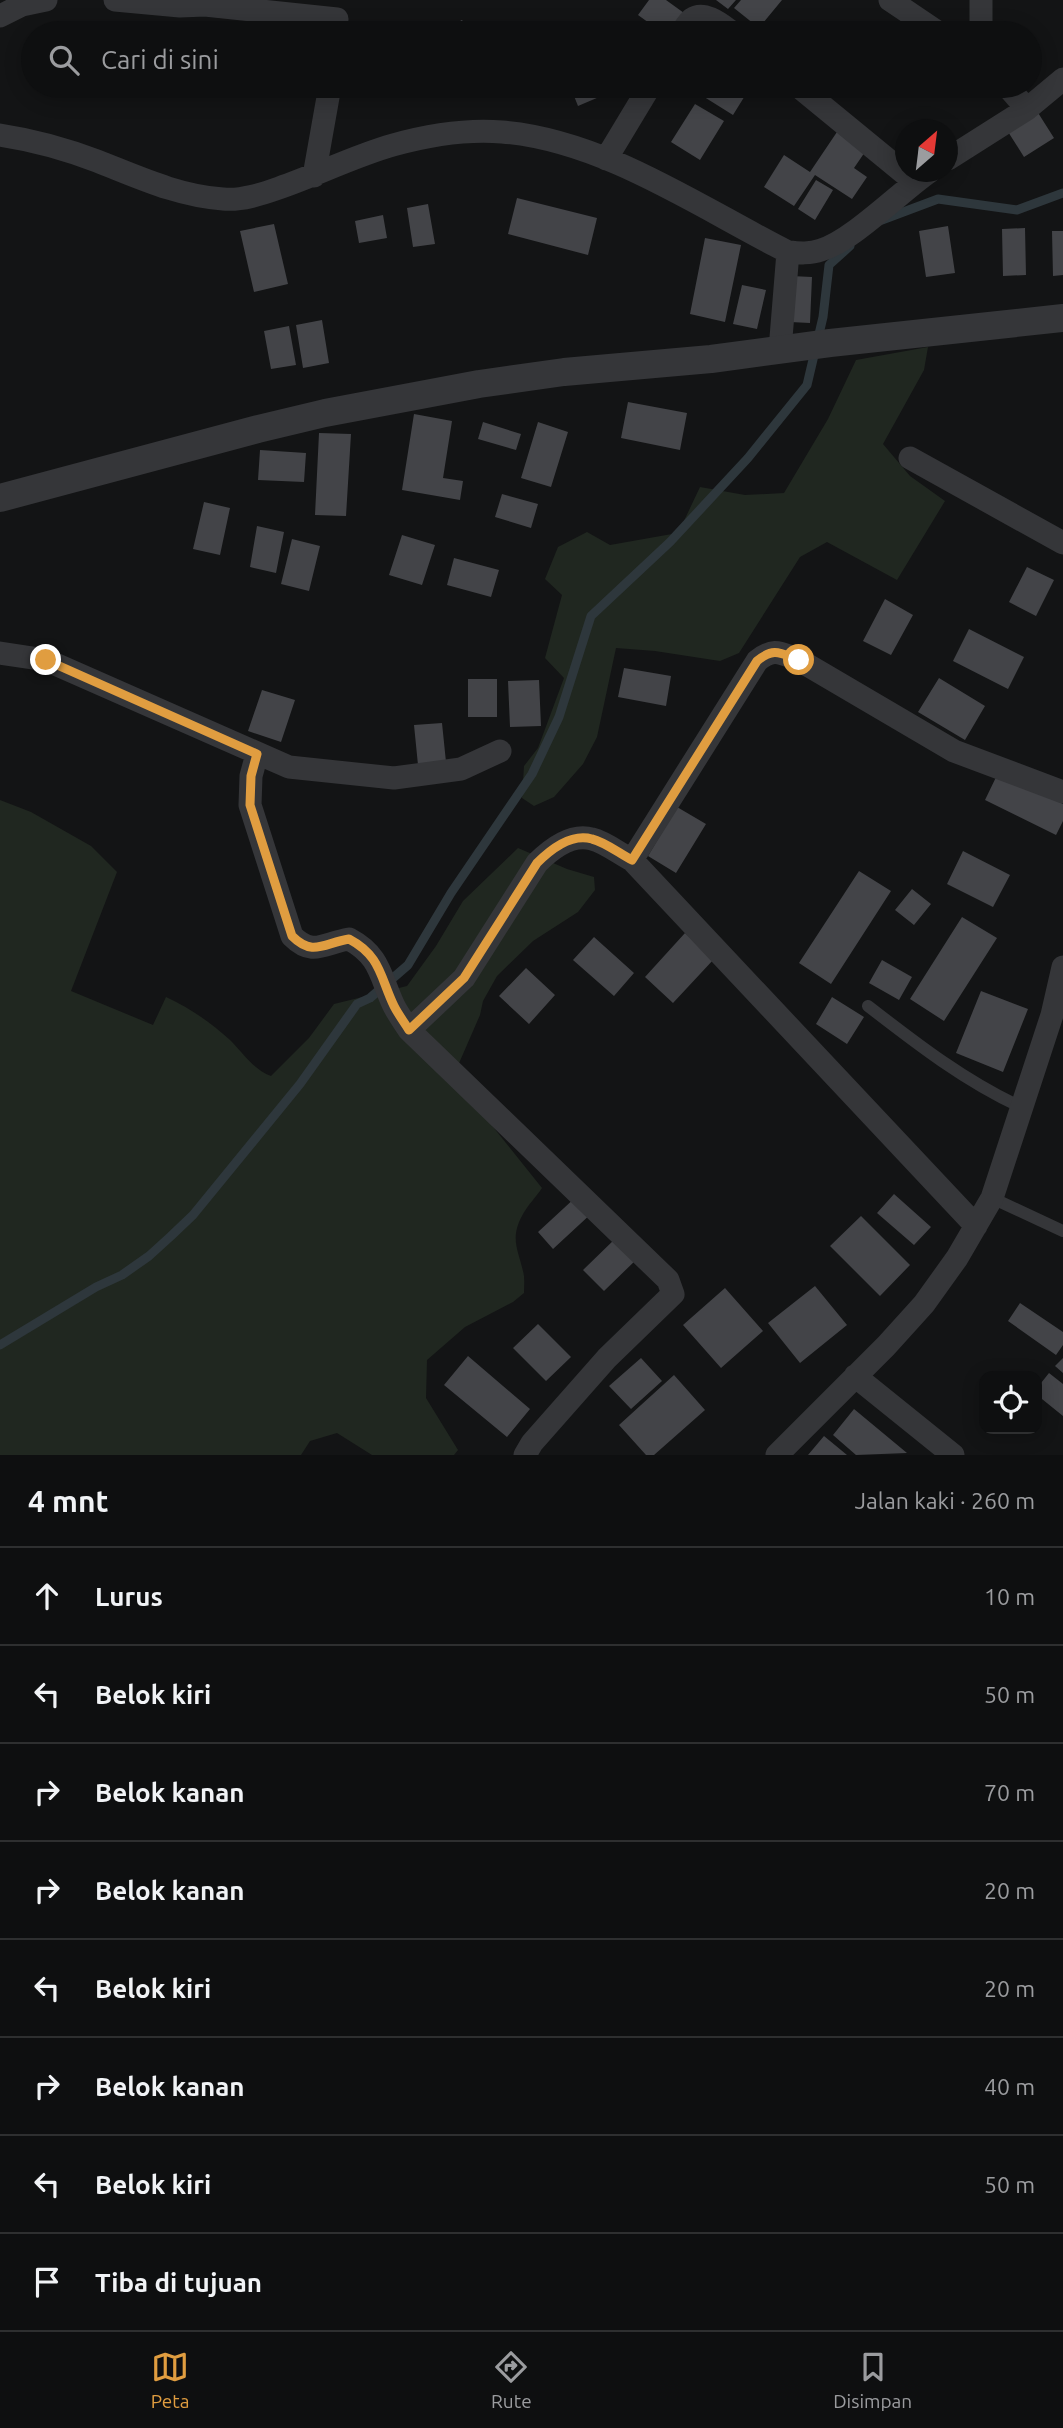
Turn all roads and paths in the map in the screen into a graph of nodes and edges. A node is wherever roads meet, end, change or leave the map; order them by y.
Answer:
1 (46, 0) edge
2 (115, 0) edge
3 (890, 0) edge
4 (981, 0) edge
5 (181, 3) edge
6 (0, 16) edge
7 (337, 17) edge
8 (690, 21) edge
9 (714, 21) edge
10 (921, 21) edge
11 (981, 21) edge
12 (1063, 79) edge
13 (1042, 96) edge
14 (328, 98) edge
15 (643, 98) edge
16 (814, 98) edge
17 (1017, 98) edge
18 (1040, 98) edge
19 (1027, 109) junction
20 (0, 135) edge
21 (958, 152) edge
22 (895, 157) edge
23 (606, 159) junction
24 (314, 176) junction
25 (916, 182) edge
26 (788, 252) junction
27 (1063, 318) edge
28 (788, 349) junction
29 (910, 458) dead end
30 (0, 498) edge
31 (1063, 543) edge
32 (0, 653) edge
33 (500, 751) dead end
34 (257, 754) junction
35 (1063, 792) edge
36 (632, 860) junction
37 (1063, 967) edge
38 (868, 1006) dead end
39 (409, 1030) junction
40 (1023, 1108) junction
41 (992, 1198) junction
42 (976, 1226) junction
43 (1063, 1231) edge
44 (855, 1376) junction
45 (525, 1455) edge
46 (777, 1455) edge
47 (953, 1455) edge

1 - 6 street
2 - 5 street
3 - 10 street
4 - 11 street
5 - 7 street
8 - 9 street
12 - 13 street
14 - 24 street
15 - 23 street
16 - 22 street
17 - 19 street
18 - 19 street
19 - 21 street
20 - 24 street
23 - 24 street
23 - 26 street
25 - 26 street
26 - 28 street
27 - 28 street
28 - 30 street
29 - 31 street
32 - 34 street
33 - 34 street
34 - 39 street
35 - 36 street
36 - 39 street
36 - 42 street
37 - 40 street
38 - 40 lane
39 - 45 street
40 - 41 street
41 - 42 street
41 - 43 lane
42 - 44 street
44 - 46 street
44 - 47 street

